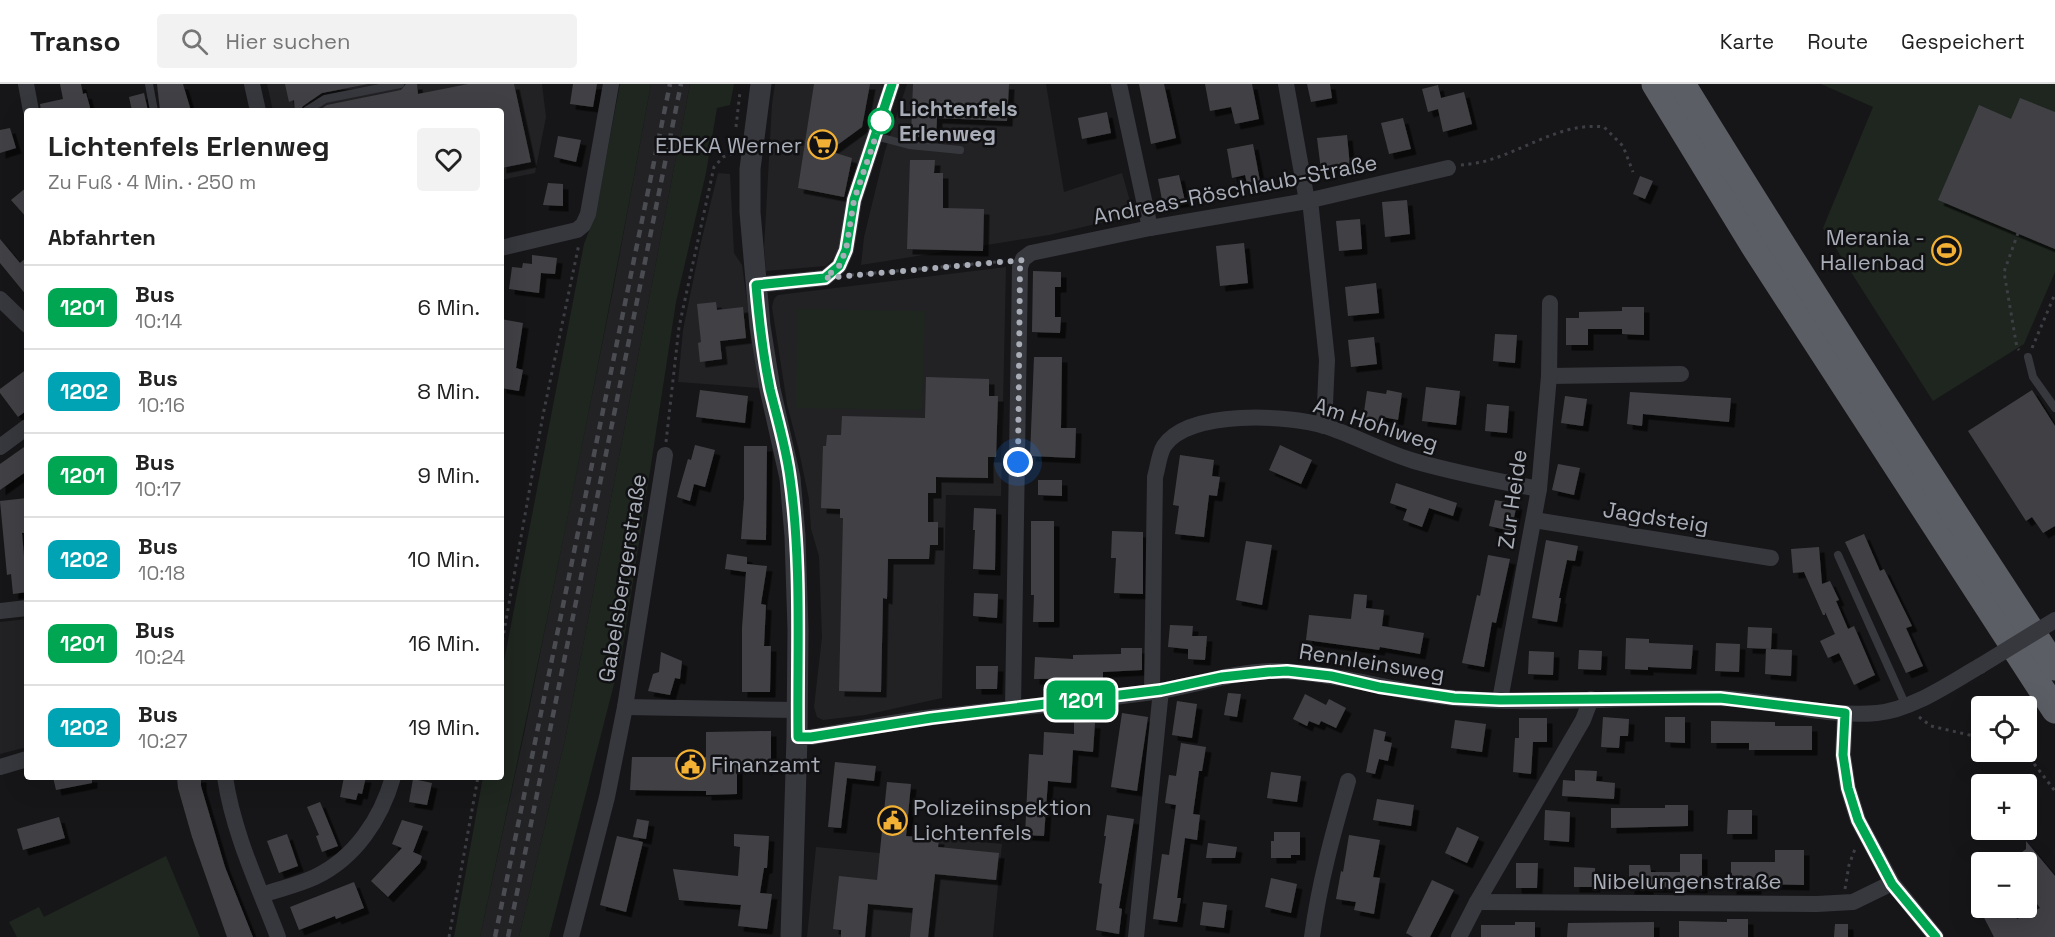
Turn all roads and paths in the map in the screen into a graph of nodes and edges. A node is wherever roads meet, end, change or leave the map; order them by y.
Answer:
1 (26, 84) edge
2 (149, 84) edge
3 (252, 84) edge
4 (400, 84) edge
5 (610, 84) edge
6 (760, 84) edge
7 (892, 84) edge
8 (1119, 84) edge
9 (1286, 84) edge
10 (1655, 84) edge
11 (1682, 84) edge
12 (30, 108) edge
13 (153, 108) edge
14 (257, 108) edge
15 (311, 108) edge
16 (875, 136) junction
17 (960, 150) dead end
18 (734, 153) dead end
19 (1448, 168) joint
20 (1634, 172) dead end
21 (1309, 200) junction
22 (1150, 228) junction
23 (577, 230) junction
24 (2018, 233) dead end
25 (504, 247) edge
26 (1027, 256) junction
27 (825, 278) junction
28 (756, 285) junction
29 (2055, 294) edge
30 (0, 299) edge
31 (1550, 303) dead end
32 (24, 322) edge
33 (2028, 357) junction
34 (1682, 374) dead end
35 (1550, 376) junction
36 (2055, 408) edge
37 (1324, 426) junction
38 (24, 430) edge
39 (0, 447) edge
40 (665, 455) joint
41 (1539, 489) junction
42 (1534, 520) junction
43 (1838, 555) dead end
44 (1772, 558) dead end
45 (24, 608) edge
46 (0, 611) edge
47 (2055, 620) edge
48 (504, 632) edge
49 (2055, 667) edge
50 (1157, 691) junction
51 (1591, 699) junction
52 (1500, 700) junction
53 (1906, 706) junction
54 (625, 707) junction
55 (1013, 708) junction
56 (797, 710) junction
57 (2055, 710) edge
58 (1845, 713) junction
59 (1971, 735) edge
60 (798, 737) junction
61 (24, 760) edge
62 (2033, 762) edge
63 (0, 767) edge
64 (225, 780) edge
65 (392, 780) edge
66 (477, 780) edge
67 (1348, 781) dead end
68 (2055, 790) edge
69 (1864, 834) junction
70 (1892, 884) junction
71 (261, 894) junction
72 (1477, 902) junction
73 (1845, 902) junction
74 (278, 937) edge
75 (449, 937) edge
76 (571, 937) edge
77 (791, 937) edge
78 (1136, 937) edge
79 (1312, 937) edge
80 (1459, 937) edge
81 (1936, 937) edge

1 - 12 street
2 - 13 lane
3 - 14 street
4 - 15 lane
5 - 23 street
6 - 28 street
7 - 16 street
8 - 22 street
9 - 21 street
10 - 57 highway
11 - 49 highway
16 - 17 lane
16 - 27 street
18 - 40 path
19 - 20 path
19 - 21 street, Andreas-Röschlaub-Straße
21 - 22 street, Andreas-Röschlaub-Straße
21 - 37 street
22 - 26 street, Andreas-Röschlaub-Straße
23 - 25 street
23 - 48 path
24 - 33 path
26 - 27 path
26 - 55 street
27 - 28 street
28 - 56 street
29 - 33 path
30 - 32 street
31 - 35 street, Zur Heide
33 - 36 lane
34 - 35 street
35 - 41 street, Zur Heide
37 - 41 street, Am Hohlweg
37 - 50 street, Am Hohlweg
38 - 39 street
40 - 54 street, Gabelsbergerstraße
41 - 42 street, Zur Heide
42 - 44 street, Jagdsteig
42 - 52 street, Zur Heide
43 - 53 lane
45 - 46 street
47 - 53 street, Rennleinsweg, bridge
50 - 52 street, Rennleinsweg
50 - 55 street, Rennleinsweg
50 - 78 street, Am Hohlweg
51 - 52 street, Rennleinsweg
51 - 58 street, Rennleinsweg
51 - 72 street
53 - 58 street, Rennleinsweg
53 - 59 path
54 - 56 street, Gabelsbergerstraße
54 - 76 street, Gabelsbergerstraße
55 - 60 street, Rennleinsweg
56 - 60 street
58 - 69 street
60 - 77 street
61 - 63 street
62 - 68 path
64 - 71 street
65 - 71 street
66 - 75 path
67 - 79 street
69 - 70 street
69 - 73 path
70 - 73 street, Nibelungenstraße
70 - 81 street
71 - 74 street
72 - 73 street, Nibelungenstraße
72 - 80 street

